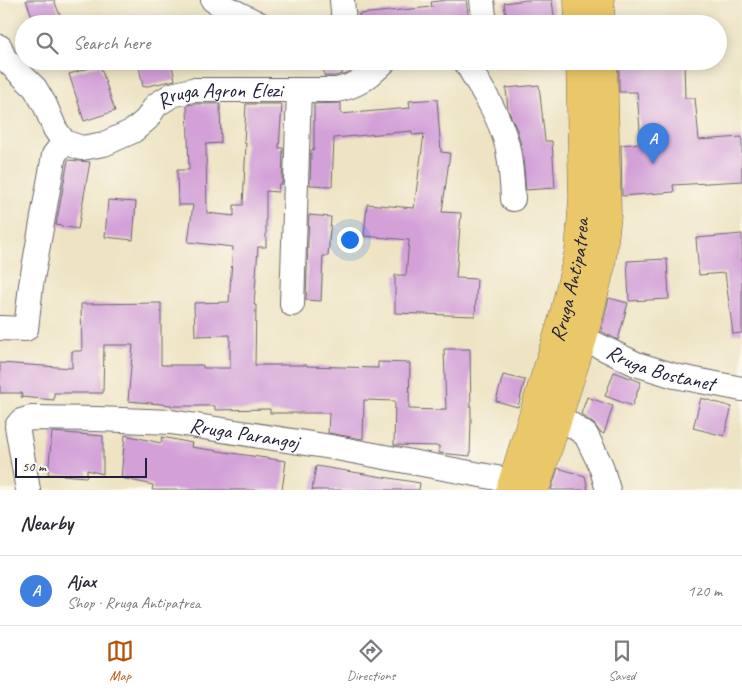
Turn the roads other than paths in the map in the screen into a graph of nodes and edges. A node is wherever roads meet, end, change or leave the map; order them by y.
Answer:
1 (213, 0) edge
2 (342, 0) edge
3 (482, 0) edge
4 (578, 0) edge
5 (600, 0) edge
6 (234, 6) edge
7 (246, 15) edge
8 (343, 15) edge
9 (484, 15) edge
10 (579, 15) edge
11 (601, 15) edge
12 (0, 47) edge
13 (375, 70) edge
14 (470, 70) edge
15 (580, 70) edge
16 (603, 70) edge
17 (10, 75) edge
18 (299, 90) junction
19 (64, 142) junction
20 (513, 199) dead end
21 (292, 304) dead end
22 (0, 328) edge
23 (583, 338) junction
24 (742, 389) edge
25 (559, 416) junction
26 (523, 487) edge
27 (28, 490) edge
28 (608, 490) edge

1 - 6 street
2 - 8 street
3 - 9 street
4 - 10 main road
5 - 11 main road
6 - 7 street
12 - 17 street
13 - 18 street, Rruga Agron Elezi
14 - 20 street
15 - 26 main road, Rruga Antipatrea
16 - 23 main road, Rruga Antipatrea
17 - 19 street
18 - 19 street, Rruga Agron Elezi
18 - 21 street
19 - 22 street
23 - 24 street, Rruga Bostanet
23 - 25 main road, Rruga Antipatrea
25 - 26 main road, Rruga Antipatrea
25 - 28 street
26 - 27 street, Rruga Parangoj

